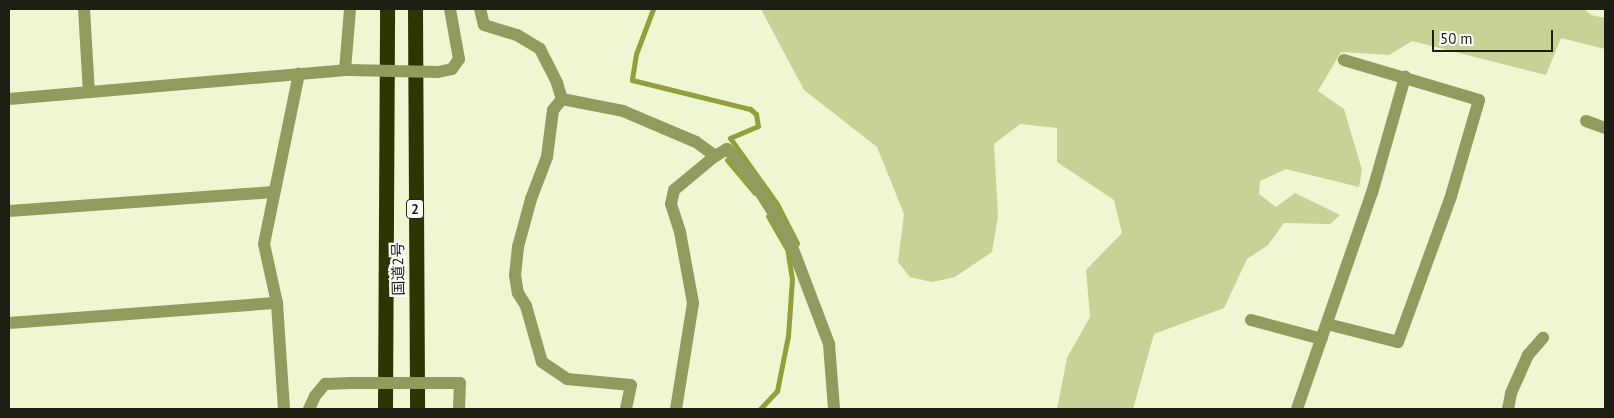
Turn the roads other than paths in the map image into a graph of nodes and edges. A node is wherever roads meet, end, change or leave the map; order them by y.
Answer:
1 (84, 9) edge
2 (350, 9) edge
3 (386, 9) edge
4 (415, 9) edge
5 (450, 9) edge
6 (480, 9) edge
7 (1344, 60) dead end
8 (347, 70) junction
9 (299, 74) junction
10 (1405, 76) junction
11 (89, 92) junction
12 (9, 99) edge
13 (562, 99) junction
14 (1586, 121) dead end
15 (1605, 128) edge
16 (715, 156) junction
17 (273, 192) junction
18 (9, 211) edge
19 (276, 304) junction
20 (1251, 320) dead end
21 (9, 323) edge
22 (1327, 324) junction
23 (1322, 338) junction
24 (1543, 338) dead end
25 (284, 409) edge
26 (309, 409) edge
27 (385, 409) edge
28 (417, 409) edge
29 (459, 409) edge
30 (626, 409) edge
31 (676, 409) edge
32 (834, 409) edge
33 (1297, 409) edge
34 (1508, 409) edge

1 - 11 street
2 - 8 street
3 - 27 highway, 国道2号 / 2
4 - 28 highway, 国道2号 / 2
5 - 8 street, bridge
6 - 13 street
7 - 10 street
8 - 9 street
9 - 11 street
9 - 17 street
10 - 22 street
10 - 22 street
11 - 12 street
13 - 16 street
13 - 30 street
14 - 15 street
16 - 31 street
16 - 32 street
17 - 18 street
17 - 19 street
19 - 21 street
19 - 25 street
20 - 23 street
22 - 23 street
23 - 33 street
24 - 34 street
26 - 29 street, bridge

